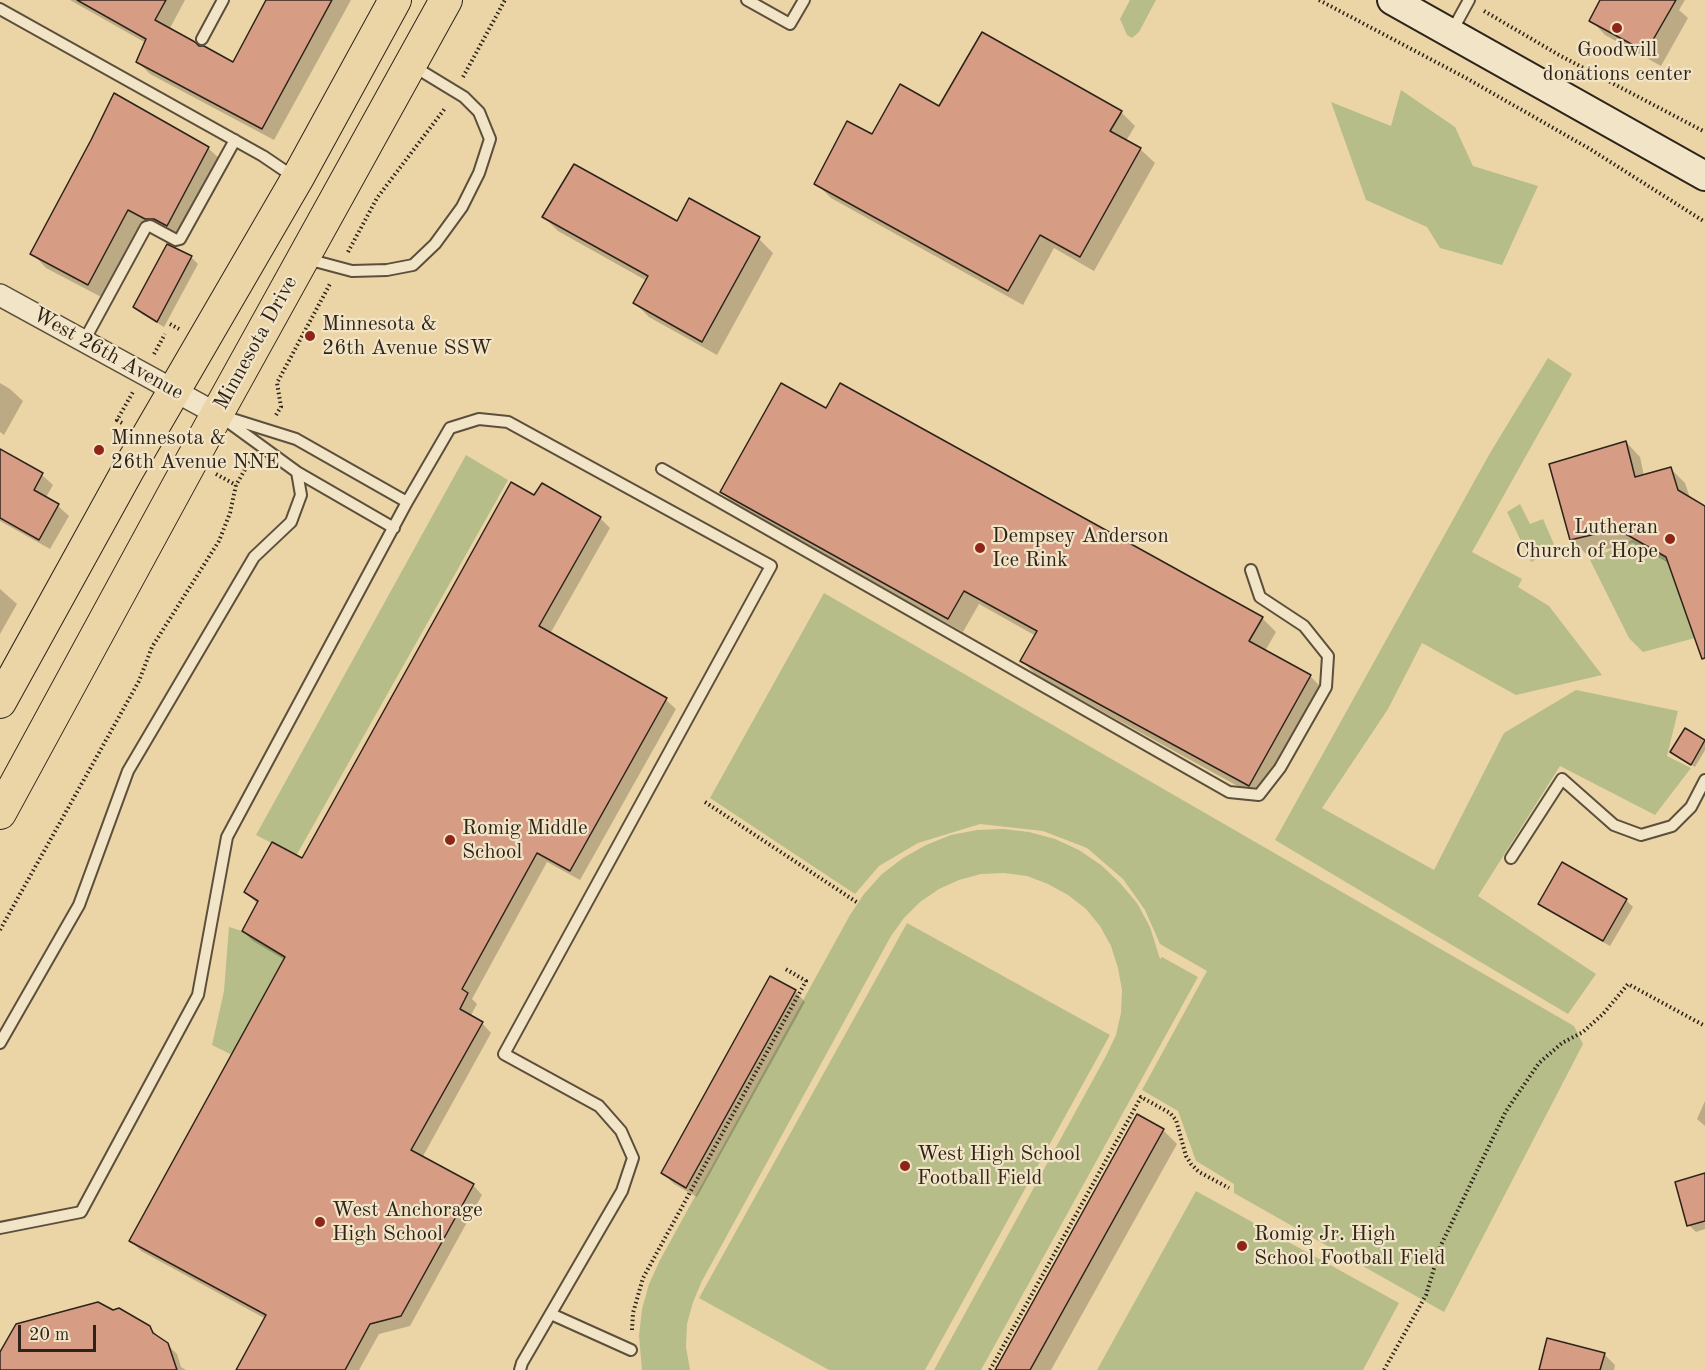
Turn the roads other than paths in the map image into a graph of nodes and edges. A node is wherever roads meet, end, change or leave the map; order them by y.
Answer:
1 (223, 0) edge
2 (395, 0) edge
3 (446, 0) edge
4 (747, 0) edge
5 (804, 0) edge
6 (1392, 0) edge
7 (1469, 1) edge
8 (0, 9) edge
9 (1451, 33) junction
10 (202, 39) dead end
11 (411, 64) junction
12 (235, 140) junction
13 (1705, 176) edge
14 (297, 179) junction
15 (303, 258) junction
16 (0, 295) edge
17 (84, 341) junction
18 (174, 390) junction
19 (217, 414) junction
20 (662, 469) dead end
21 (297, 472) junction
22 (407, 502) junction
23 (394, 528) junction
24 (1251, 570) dead end
25 (0, 702) edge
26 (1705, 780) edge
27 (0, 813) edge
28 (1511, 858) dead end
29 (0, 1043) edge
30 (0, 1228) edge
31 (551, 1314) junction
32 (631, 1350) road end
33 (520, 1370) edge

1 - 10 lane
2 - 14 main road
3 - 11 main road, Minnesota Drive
4 - 5 lane
6 - 9 main road
7 - 9 lane
8 - 12 lane
9 - 13 main road
11 - 15 main road, Minnesota Drive
11 - 15 lane
12 - 14 lane
12 - 17 lane
14 - 18 main road
15 - 19 main road, Minnesota Drive
16 - 17 street, West 26th Avenue
17 - 18 street, West 26th Avenue
18 - 19 street, West 26th Avenue
18 - 25 main road
19 - 21 lane
19 - 22 lane
19 - 27 main road, Minnesota Drive
20 - 24 lane
21 - 23 lane
21 - 29 lane
22 - 23 lane
22 - 31 lane
23 - 30 lane
26 - 28 lane
31 - 32 lane
31 - 33 lane

